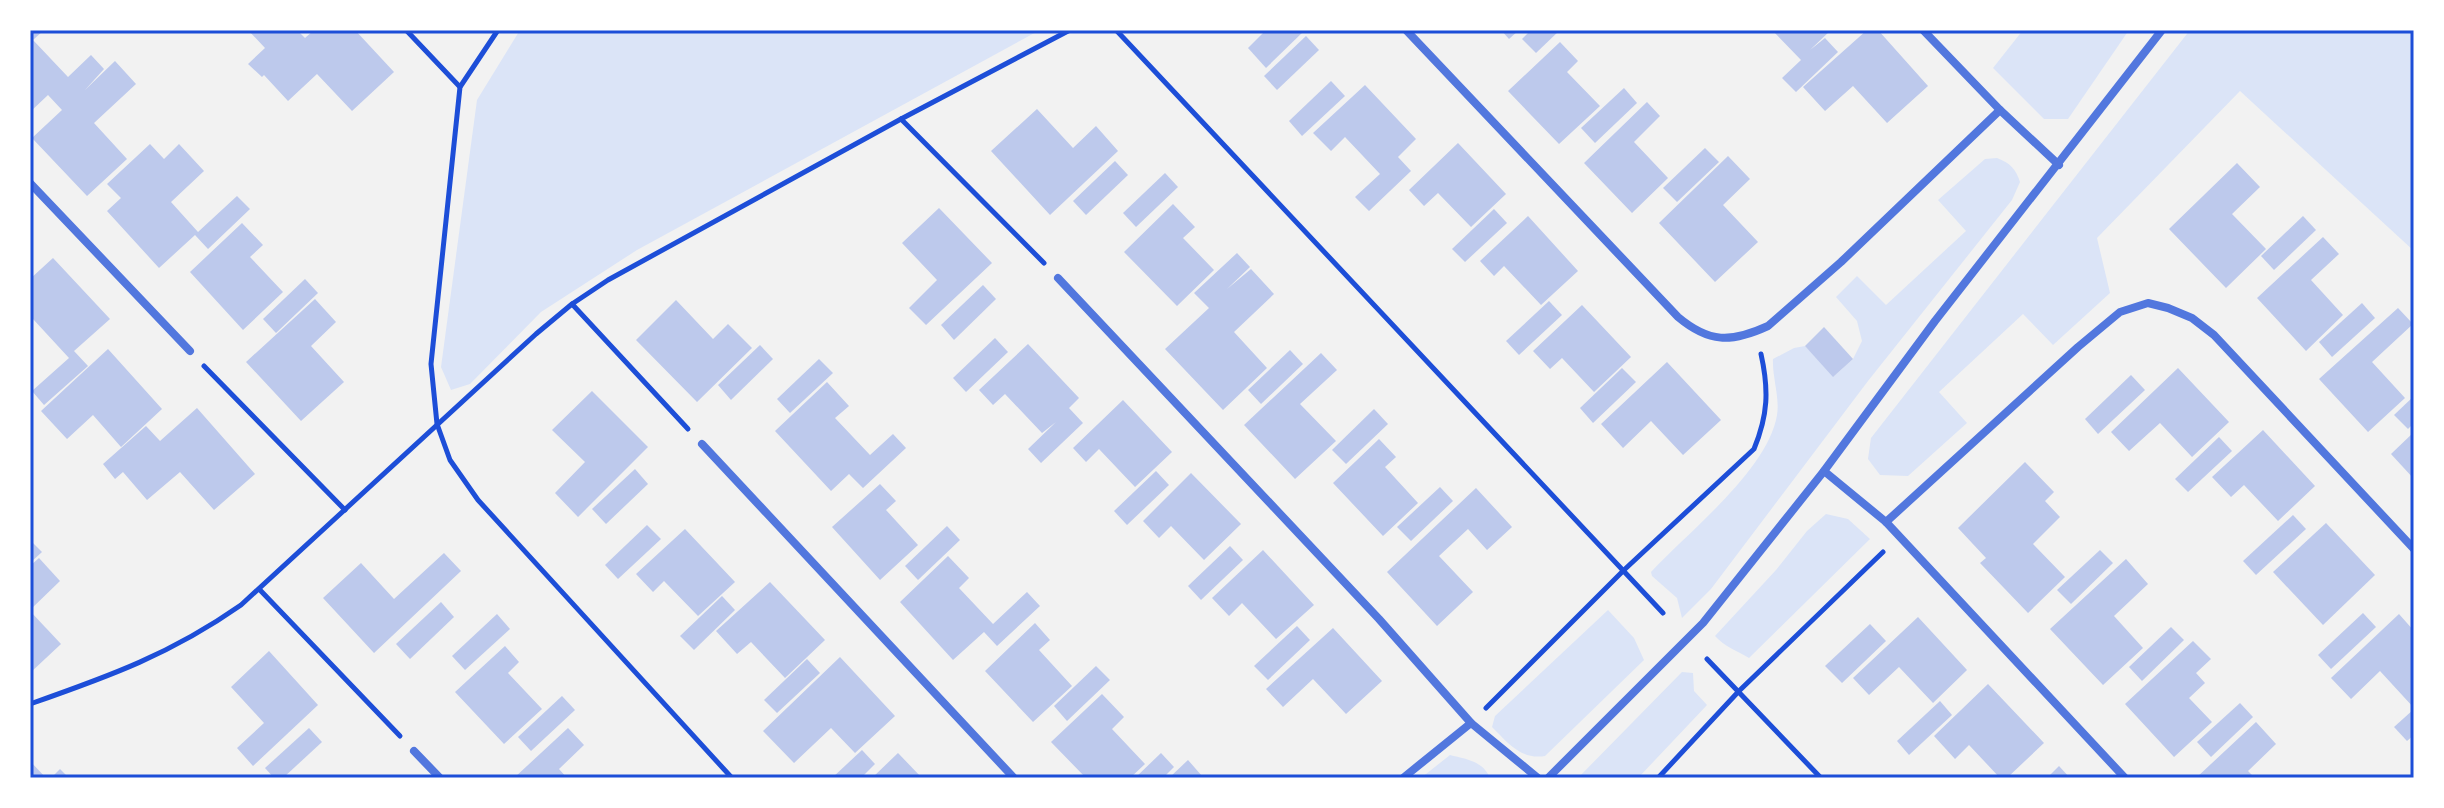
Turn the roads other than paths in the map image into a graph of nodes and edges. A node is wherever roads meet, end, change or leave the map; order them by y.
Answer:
1 (1406, 30) edge
2 (1923, 30) edge
3 (2162, 30) edge
4 (2000, 110) junction
5 (2059, 165) junction
6 (30, 183) edge
7 (1058, 278) road end
8 (190, 351) road end
9 (702, 444) road end
10 (1824, 471) junction
11 (1886, 522) junction
12 (2414, 549) edge
13 (1471, 723) junction
14 (414, 751) road end
15 (440, 778) edge
16 (1014, 778) edge
17 (1403, 778) edge
18 (1538, 778) edge
19 (1548, 778) edge
20 (2125, 778) edge

1 - 4 street
2 - 4 street
3 - 5 street
4 - 5 street
5 - 10 street
6 - 8 street
7 - 13 street
9 - 16 street
10 - 11 street
10 - 19 street
11 - 12 street
11 - 20 street
13 - 17 street
13 - 18 street
14 - 15 street

